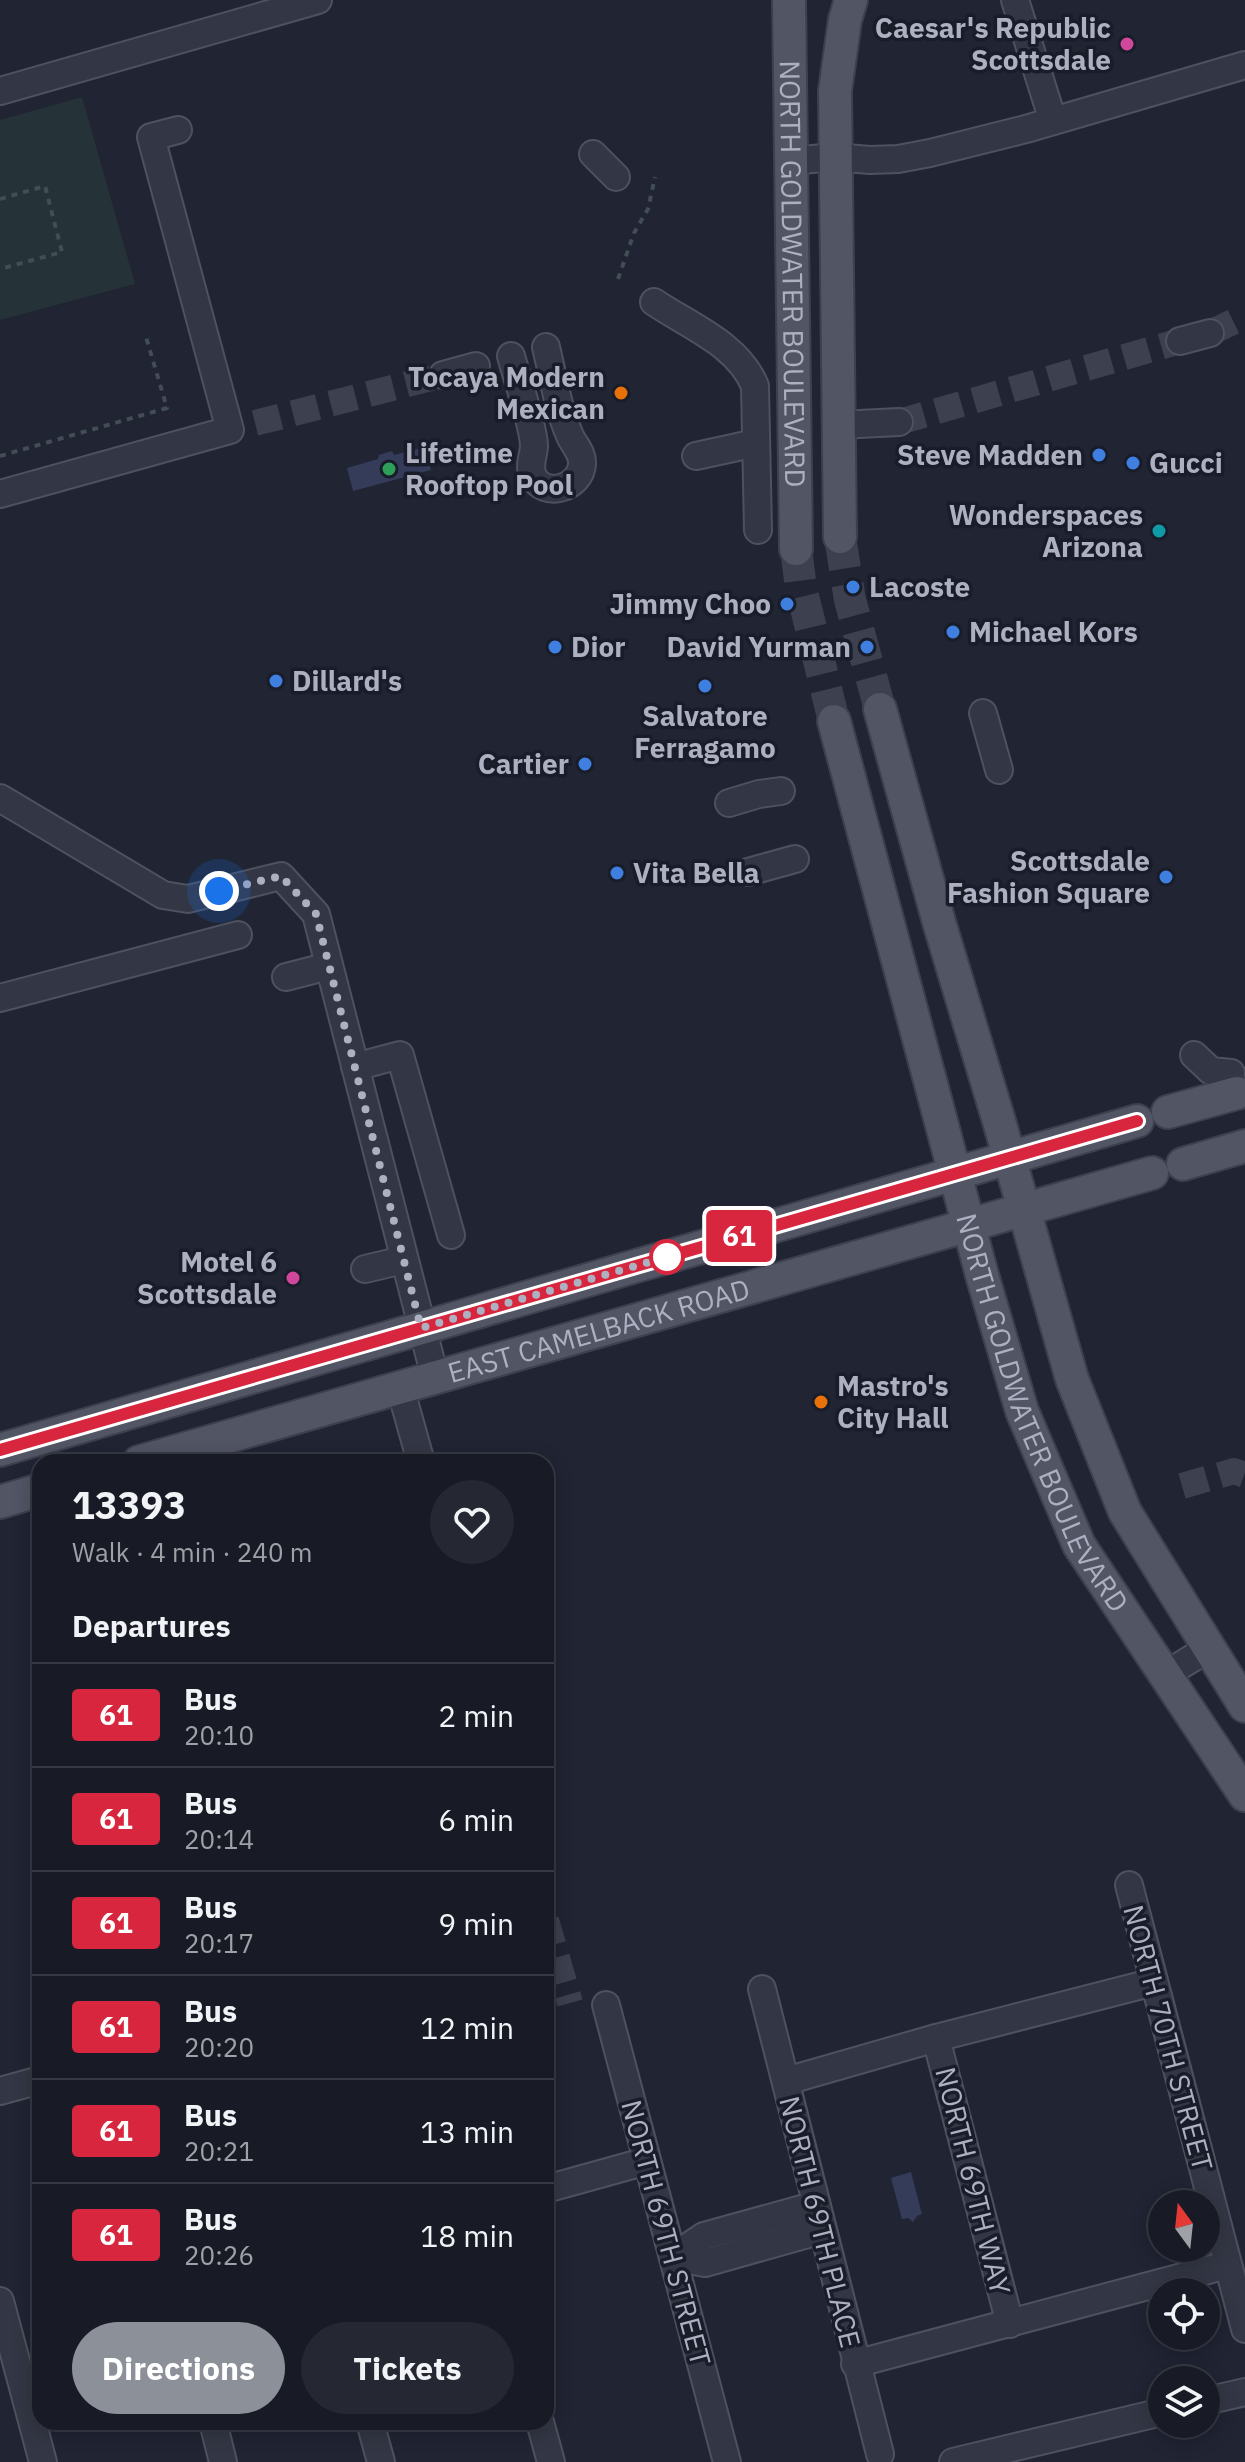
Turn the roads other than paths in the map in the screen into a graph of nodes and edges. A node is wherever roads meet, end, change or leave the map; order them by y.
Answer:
1 (318, 0) edge
2 (789, 0) edge
3 (851, 0) edge
4 (1015, 0) edge
5 (1245, 65) edge
6 (0, 91) edge
7 (1053, 121) junction
8 (178, 130) dead end
9 (593, 154) dead end
10 (834, 157) junction
11 (791, 161) junction
12 (616, 177) dead end
13 (654, 302) dead end
14 (1210, 333) tunnel mouth
15 (1180, 341) tunnel mouth
16 (546, 347) dead end
17 (511, 356) dead end
18 (476, 366) dead end
19 (443, 375) tunnel mouth
20 (899, 422) tunnel mouth
21 (839, 425) junction
22 (570, 435) junction
23 (756, 443) junction
24 (534, 444) junction
25 (696, 456) dead end
26 (0, 494) edge
27 (758, 530) dead end
28 (840, 537) tunnel mouth
29 (796, 549) tunnel mouth
30 (983, 713) dead end
31 (999, 770) dead end
32 (847, 772) junction
33 (781, 791) dead end
34 (0, 798) edge
35 (729, 803) dead end
36 (795, 859) dead end
37 (748, 872) dead end
38 (939, 922) junction
39 (238, 935) dead end
40 (329, 966) junction
41 (286, 977) dead end
42 (0, 998) edge
43 (1194, 1055) dead end
44 (355, 1067) junction
45 (1234, 1083) joint
46 (1168, 1112) dead end
47 (1137, 1121) dead end
48 (1245, 1146) edge
49 (1009, 1158) junction
50 (1183, 1164) dead end
51 (955, 1173) junction
52 (1152, 1173) dead end
53 (1024, 1210) junction
54 (969, 1226) junction
55 (451, 1235) dead end
56 (403, 1260) junction
57 (365, 1269) dead end
58 (421, 1328) junction
59 (435, 1377) junction
60 (400, 1387) junction
61 (0, 1450) edge
62 (207, 1452) edge
63 (419, 1454) edge
64 (32, 1492) edge
65 (0, 1502) edge
66 (1209, 1648) junction
67 (1165, 1675) junction
68 (1245, 1706) edge
69 (1245, 1795) edge
70 (1129, 1885) dead end
71 (1154, 1982) junction
72 (762, 1989) dead end
73 (606, 2005) dead end
74 (936, 2038) junction
75 (786, 2081) junction
76 (32, 2082) edge
77 (0, 2091) edge
78 (647, 2161) junction
79 (554, 2187) edge
80 (819, 2217) junction
81 (673, 2257) junction
82 (1227, 2265) junction
83 (0, 2301) edge
84 (1010, 2324) junction
85 (1245, 2329) edge
86 (6, 2351) edge
87 (855, 2364) junction
88 (1245, 2392) edge
89 (1220, 2398) edge
90 (1148, 2415) edge
91 (32, 2429) edge
92 (32, 2430) edge
93 (215, 2430) edge
94 (372, 2430) edge
95 (542, 2430) edge
96 (880, 2454) dead end
97 (43, 2462) edge
98 (223, 2462) edge
99 (381, 2462) edge
100 (551, 2462) edge
101 (727, 2462) edge
102 (953, 2462) edge

1 - 6 street
2 - 11 main road, NORTH GOLDWATER BOULEVARD
3 - 10 main road, NORTH GOLDWATER BOULEVARD
4 - 7 street
5 - 7 street
7 - 10 street
8 - 26 street
9 - 12 street
10 - 11 street
10 - 21 main road, NORTH GOLDWATER BOULEVARD
11 - 29 main road, NORTH GOLDWATER BOULEVARD
13 - 23 street
14 - 15 street
16 - 22 street
17 - 24 street
18 - 19 street
20 - 21 street
21 - 28 main road, NORTH GOLDWATER BOULEVARD
22 - 24 street
22 - 24 street
23 - 25 street
23 - 27 street
30 - 31 street
32 - 38 main road
32 - 38 main road, NORTH GOLDWATER BOULEVARD
32 - 51 main road, NORTH GOLDWATER BOULEVARD
33 - 35 street
34 - 40 street
36 - 37 street
38 - 49 main road, NORTH GOLDWATER BOULEVARD
39 - 42 street
40 - 41 street
40 - 44 street
43 - 45 street
44 - 55 street
44 - 56 street
45 - 46 main road
47 - 49 main road, EAST CAMELBACK ROAD
48 - 50 main road
49 - 51 main road, EAST CAMELBACK ROAD
49 - 53 main road, NORTH GOLDWATER BOULEVARD
51 - 54 main road, NORTH GOLDWATER BOULEVARD
51 - 58 main road, EAST CAMELBACK ROAD
52 - 53 main road, EAST CAMELBACK ROAD
53 - 54 main road, EAST CAMELBACK ROAD
53 - 66 main road, NORTH GOLDWATER BOULEVARD
54 - 59 main road, EAST CAMELBACK ROAD
54 - 67 main road, NORTH GOLDWATER BOULEVARD
56 - 57 street
56 - 58 street
58 - 59 street
58 - 61 main road, EAST CAMELBACK ROAD
59 - 60 main road, EAST CAMELBACK ROAD
60 - 62 main road, EAST CAMELBACK ROAD
60 - 63 street
64 - 65 main road
66 - 67 street
66 - 68 main road, NORTH GOLDWATER BOULEVARD
67 - 69 main road, NORTH GOLDWATER BOULEVARD
70 - 71 street, NORTH 70TH STREET
71 - 74 street
71 - 82 street, NORTH 70TH STREET
72 - 75 street, NORTH 69TH PLACE
73 - 78 street, NORTH 69TH STREET
74 - 75 street
74 - 84 street, NORTH 69TH WAY
75 - 80 street, NORTH 69TH PLACE
76 - 77 street
78 - 79 street
78 - 81 street, NORTH 69TH STREET
80 - 81 street
80 - 87 street, NORTH 69TH PLACE
81 - 101 street, NORTH 69TH STREET
82 - 84 street
82 - 85 street, NORTH 70TH STREET
83 - 86 street
84 - 87 street
86 - 91 street
87 - 96 street, NORTH 69TH PLACE
88 - 89 street
90 - 102 street
92 - 97 street
93 - 98 street
94 - 99 street
95 - 100 street

